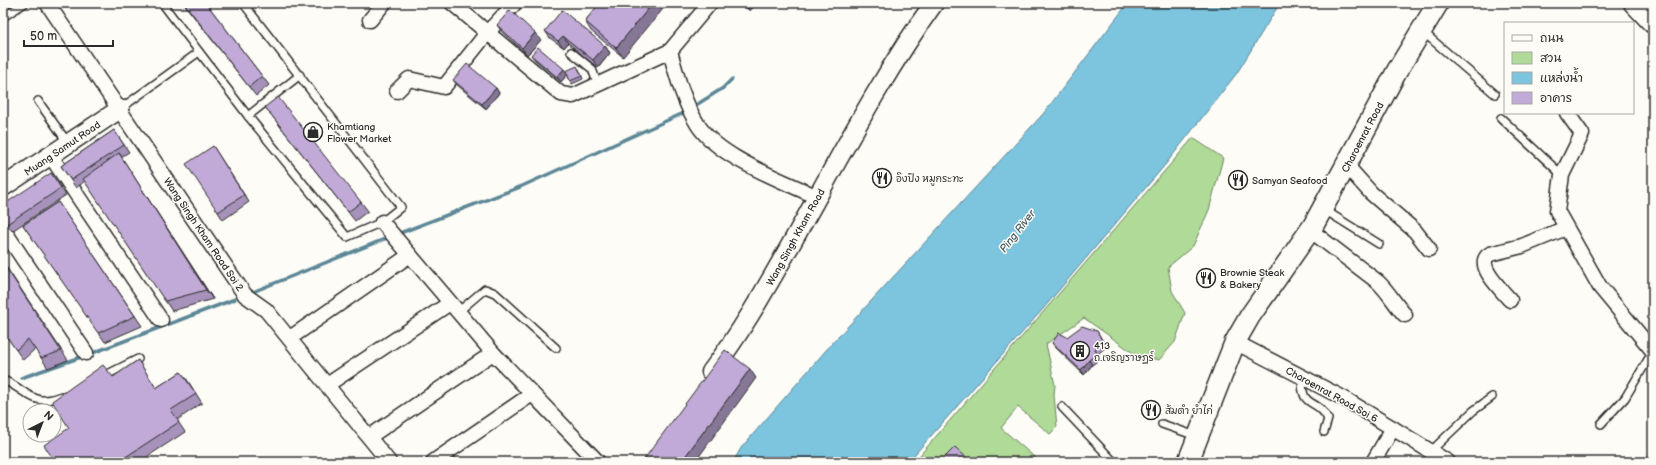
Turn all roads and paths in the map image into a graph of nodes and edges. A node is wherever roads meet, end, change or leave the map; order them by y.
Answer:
1 (25, 3) edge
2 (47, 3) edge
3 (162, 3) edge
4 (243, 3) edge
5 (384, 3) edge
6 (452, 3) edge
7 (515, 3) edge
8 (710, 3) edge
9 (934, 3) edge
10 (1438, 3) edge
11 (1634, 3) edge
12 (3, 17) edge
13 (370, 20) dead end
14 (1653, 23) edge
15 (1420, 30) junction
16 (487, 33) junction
17 (670, 51) junction
18 (199, 52) junction
19 (571, 52) edge
20 (300, 75) junction
21 (598, 85) junction
22 (397, 91) dead end
23 (1495, 94) dead end
24 (38, 101) dead end
25 (120, 109) junction
26 (1568, 114) edge
27 (248, 116) junction
28 (1501, 118) dead end
29 (69, 143) junction
30 (50, 156) junction
31 (1346, 165) junction
32 (1562, 175) junction
33 (3, 187) edge
34 (817, 197) junction
35 (1323, 209) junction
36 (382, 222) junction
37 (1566, 228) junction
38 (3, 229) edge
39 (1310, 230) junction
40 (1379, 244) dead end
41 (1430, 249) dead end
42 (410, 255) junction
43 (1510, 300) dead end
44 (454, 307) junction
45 (1404, 315) dead end
46 (161, 320) dead end
47 (290, 338) junction
48 (1235, 342) junction
49 (556, 348) dead end
50 (1653, 351) edge
51 (86, 352) dead end
52 (492, 353) junction
53 (138, 359) edge
54 (1302, 377) junction
55 (97, 379) edge
56 (3, 380) edge
57 (327, 384) junction
58 (699, 388) edge
59 (532, 394) junction
60 (67, 395) edge
61 (1492, 397) dead end
62 (1062, 408) dead end
63 (1162, 424) dead end
64 (1601, 424) dead end
65 (1393, 428) junction
66 (1324, 432) dead end
67 (1198, 436) junction
68 (369, 437) junction
69 (1430, 451) junction
70 (389, 462) edge
71 (433, 462) edge
72 (598, 462) edge
73 (1114, 462) edge
74 (1188, 462) edge
75 (1372, 462) edge
76 (1448, 462) edge

1 - 12 lane
2 - 25 street, Wang Singh Kham Road Soi 2
3 - 18 lane
4 - 20 lane
5 - 13 street
6 - 16 street
7 - 16 street
8 - 17 street
9 - 34 street, Wang Singh Kham Road
10 - 15 main road, Charoenrat Road
11 - 14 main road
15 - 23 lane
15 - 31 main road, Charoenrat Road
16 - 21 street
16 - 22 street
17 - 21 street
17 - 34 street
18 - 25 lane
18 - 27 lane
19 - 21 lane
20 - 27 lane
20 - 36 lane
24 - 29 lane
25 - 29 street, Muang Samut Road
25 - 47 street, Wang Singh Kham Road Soi 2
26 - 32 street
27 - 36 lane
28 - 32 lane
29 - 30 street, Muang Samut Road
30 - 33 street, Muang Samut Road
30 - 46 street
31 - 35 main road, Charoenrat Road
31 - 41 street
32 - 37 street
34 - 58 street, Wang Singh Kham Road
35 - 39 main road, Charoenrat Road
35 - 40 lane
36 - 42 street
37 - 43 street
37 - 50 street
38 - 51 street
39 - 45 street
39 - 48 main road, Charoenrat Road
42 - 44 street
42 - 47 street
44 - 49 lane
44 - 52 street
44 - 57 street
47 - 57 street, Wang Singh Kham Road Soi 2
48 - 54 street, Charoenrat Road Soi 6
48 - 67 main road, Charoenrat Road
50 - 64 lane
52 - 59 street
52 - 68 street
53 - 55 lane
54 - 65 street, Charoenrat Road Soi 6
54 - 66 lane
56 - 60 lane
57 - 68 street, Wang Singh Kham Road Soi 2
59 - 71 street
59 - 72 street
61 - 69 lane
62 - 73 lane
63 - 67 lane
65 - 69 street, Charoenrat Road Soi 6
65 - 75 street
67 - 74 main road, Charoenrat Road
68 - 70 street, Wang Singh Kham Road Soi 2
69 - 76 street, Charoenrat Road Soi 6

